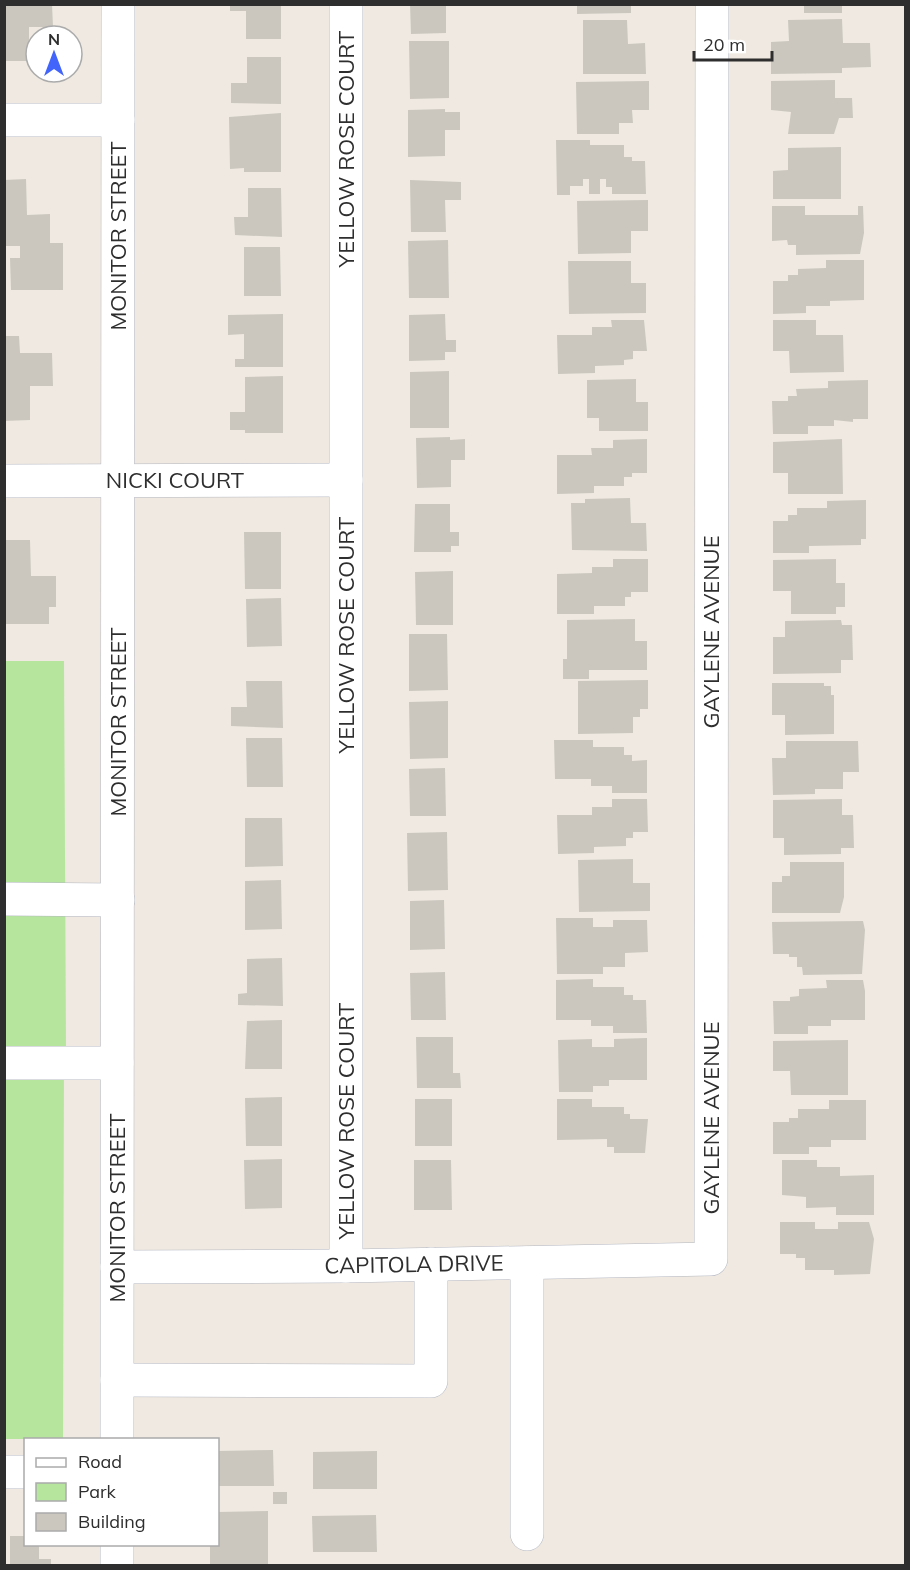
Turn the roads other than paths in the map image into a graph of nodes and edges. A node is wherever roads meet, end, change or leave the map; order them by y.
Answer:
1 (118, 4) edge
2 (346, 4) edge
3 (712, 4) edge
4 (4, 120) edge
5 (118, 120) junction
6 (118, 480) junction
7 (346, 480) junction
8 (4, 481) edge
9 (4, 900) edge
10 (118, 900) junction
11 (4, 1063) edge
12 (117, 1063) junction
13 (711, 1259) joint
14 (527, 1263) junction
15 (431, 1264) junction
16 (346, 1266) junction
17 (117, 1267) junction
18 (117, 1380) junction
19 (117, 1438) edge
20 (4, 1472) edge
21 (24, 1472) edge
22 (527, 1534) dead end
23 (117, 1546) edge
24 (117, 1566) edge

1 - 5 street, MONITOR STREET
2 - 7 street, YELLOW ROSE COURT
3 - 13 street, GAYLENE AVENUE
4 - 5 street
5 - 6 street, MONITOR STREET
6 - 7 street, NICKI COURT
6 - 8 street, NICKI COURT
6 - 10 street, MONITOR STREET
7 - 16 street, YELLOW ROSE COURT
9 - 10 street
10 - 12 street, MONITOR STREET
11 - 12 street
12 - 17 street, MONITOR STREET
13 - 14 street, CAPITOLA DRIVE
14 - 15 street, CAPITOLA DRIVE
14 - 22 street
15 - 16 street, CAPITOLA DRIVE
15 - 18 street
16 - 17 street, CAPITOLA DRIVE
17 - 18 street, MONITOR STREET
18 - 19 street, MONITOR STREET
20 - 21 street
23 - 24 street

